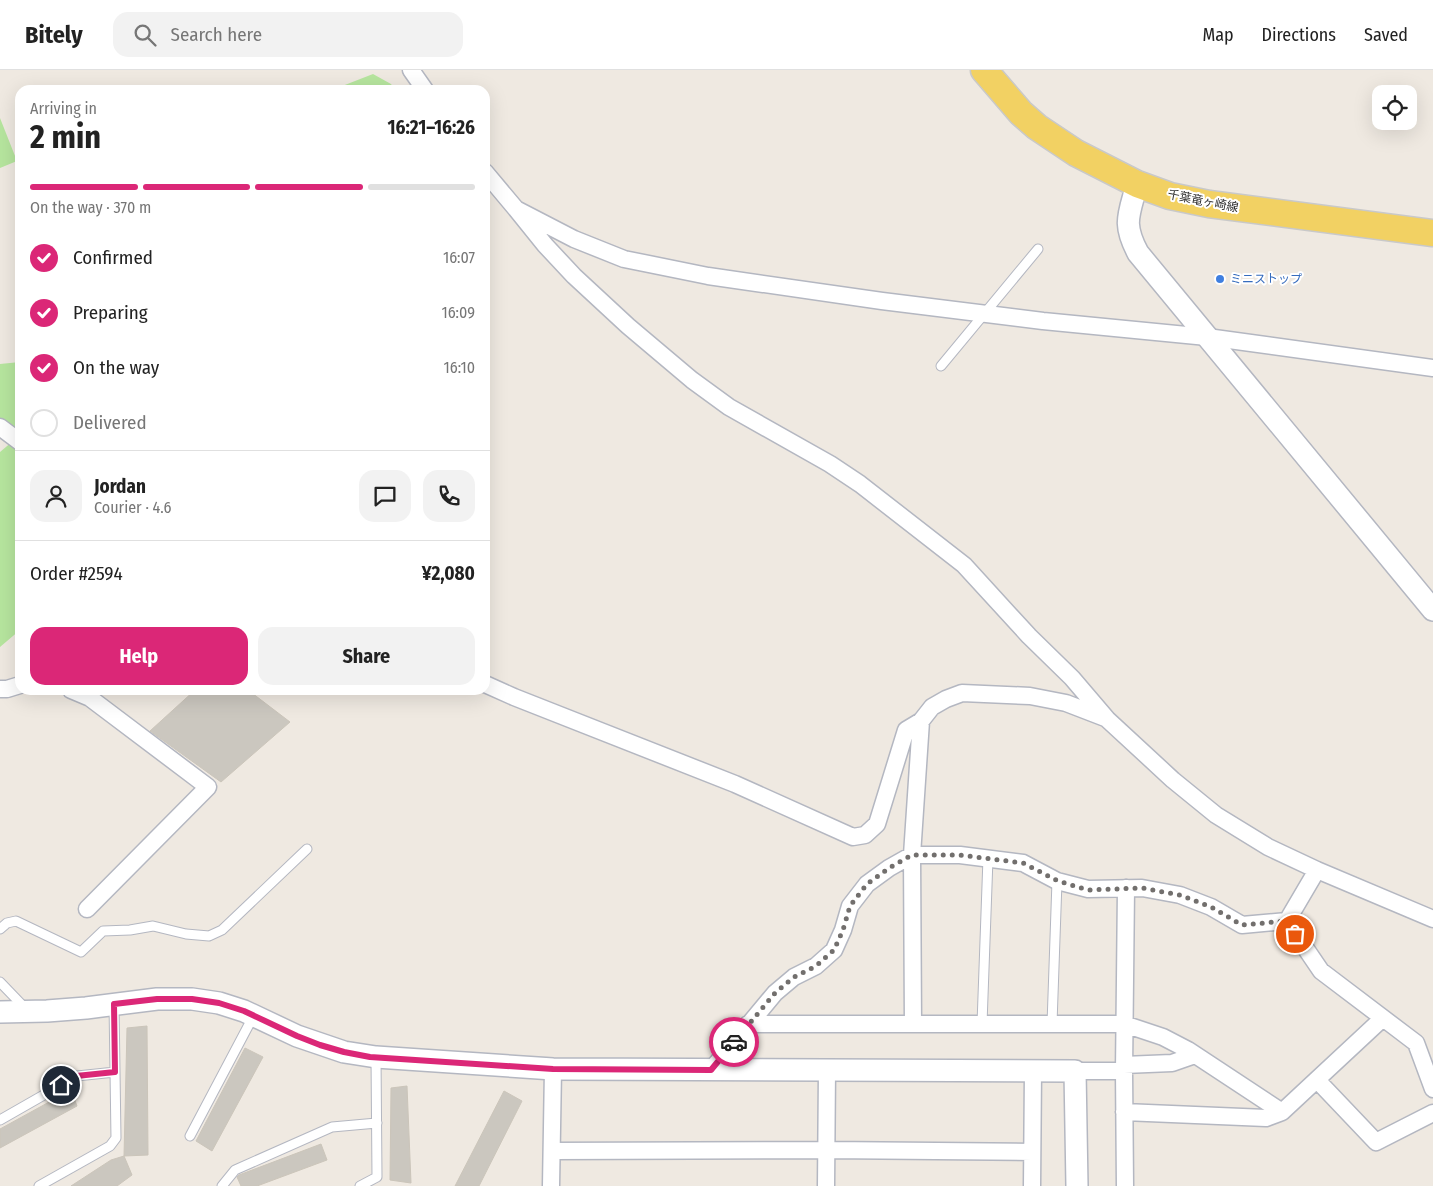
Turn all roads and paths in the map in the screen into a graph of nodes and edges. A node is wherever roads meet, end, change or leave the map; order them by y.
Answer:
1 (411, 70) edge
2 (984, 70) edge
3 (422, 85) edge
4 (490, 178) edge
5 (1137, 184) junction
6 (516, 208) junction
7 (1433, 233) edge
8 (1038, 249) dead end
9 (984, 314) junction
10 (1207, 337) junction
11 (941, 366) dead end
12 (1433, 368) edge
13 (0, 427) edge
14 (15, 438) edge
15 (1433, 610) edge
16 (490, 686) edge
17 (83, 695) edge
18 (1108, 719) junction
19 (921, 721) junction
20 (307, 849) dead end
21 (912, 855) junction
22 (988, 858) junction
23 (1317, 870) junction
24 (1058, 881) junction
25 (1126, 888) junction
26 (87, 909) dead end
27 (1433, 919) edge
28 (1286, 921) junction
29 (0, 929) edge
30 (0, 982) edge
31 (114, 1004) junction
32 (0, 1012) edge
33 (29, 1012) junction
34 (254, 1015) junction
35 (1384, 1018) junction
36 (748, 1024) junction
37 (913, 1024) junction
38 (982, 1024) junction
39 (1052, 1024) junction
40 (1124, 1024) junction
41 (1195, 1055) junction
42 (376, 1057) junction
43 (1124, 1068) junction
44 (553, 1069) junction
45 (711, 1070) junction
46 (827, 1070) junction
47 (1033, 1071) junction
48 (1075, 1071) junction
49 (115, 1072) junction
50 (1317, 1080) junction
51 (1433, 1089) edge
52 (1124, 1112) junction
53 (1282, 1112) junction
54 (1433, 1113) edge
55 (0, 1120) edge
56 (377, 1123) junction
57 (190, 1136) dead end
58 (826, 1150) junction
59 (552, 1151) junction
60 (1032, 1152) junction
61 (38, 1186) edge
62 (222, 1186) edge
63 (360, 1186) edge
64 (551, 1186) edge
65 (826, 1186) edge
66 (1032, 1186) edge
67 (1077, 1186) edge
68 (1125, 1186) edge

1 - 3 street
2 - 5 main road, 千葉竜ヶ崎線
4 - 6 street
5 - 7 main road, 千葉竜ヶ崎線
5 - 10 street
6 - 9 street
6 - 18 street
8 - 9 lane
9 - 10 street
9 - 11 lane
10 - 12 street
10 - 15 street
13 - 14 street
16 - 19 street
17 - 26 street
18 - 19 street
18 - 23 street
19 - 21 street
20 - 29 lane
21 - 22 street
21 - 36 street
21 - 37 street
22 - 24 street
22 - 38 lane
23 - 27 street
23 - 28 street
24 - 25 street
24 - 39 lane
25 - 28 street
25 - 40 street
28 - 35 street
30 - 33 lane
31 - 33 street
31 - 34 street
31 - 49 lane
32 - 33 street
34 - 42 street
34 - 57 lane
35 - 50 street
35 - 51 street
36 - 37 street
36 - 45 street
37 - 38 street
38 - 39 street
39 - 40 street
40 - 41 street
40 - 43 street
41 - 43 street
41 - 53 street
42 - 44 street
42 - 56 lane
43 - 48 street
43 - 52 street
44 - 45 street
44 - 59 street
45 - 46 street
46 - 47 street
46 - 58 street
47 - 48 street
47 - 60 street
48 - 67 street
49 - 55 lane
49 - 61 lane
50 - 53 street
50 - 54 street
52 - 53 street
52 - 68 street
56 - 62 lane
56 - 63 lane
58 - 59 street
58 - 60 street
58 - 65 street
59 - 64 street
60 - 66 street

